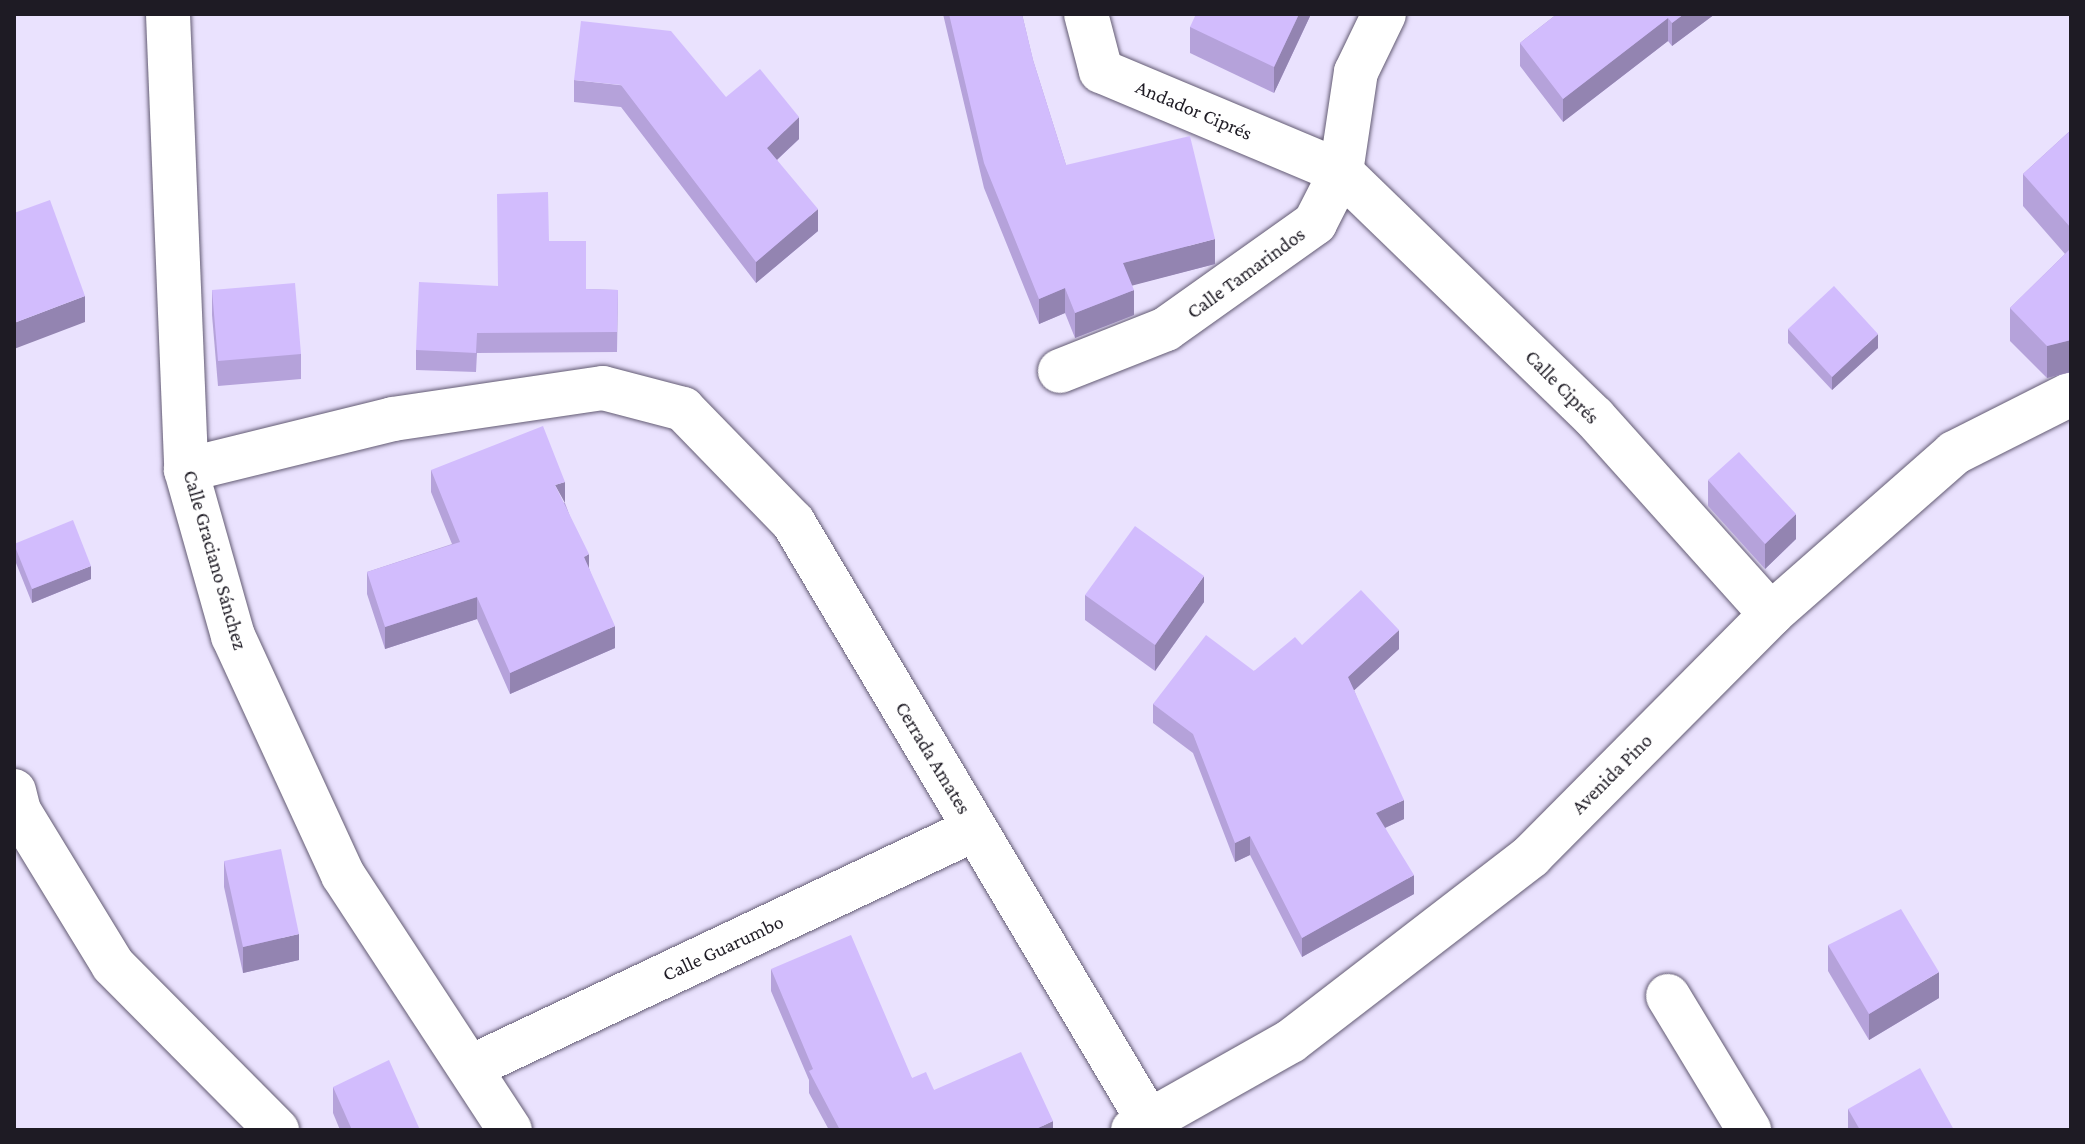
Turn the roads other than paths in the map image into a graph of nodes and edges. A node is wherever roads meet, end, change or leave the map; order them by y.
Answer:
1 (168, 14) edge
2 (1086, 14) edge
3 (1384, 14) edge
4 (1341, 172) junction
5 (1060, 371) dead end
6 (2071, 394) edge
7 (186, 470) junction
8 (1771, 614) junction
9 (14, 791) edge
10 (975, 829) junction
11 (1668, 996) dead end
12 (471, 1067) junction
13 (1145, 1127) edge
14 (277, 1130) edge
15 (510, 1130) edge
16 (1749, 1130) edge

1 - 7 street, Calle Graciano Sánchez
2 - 4 street, Andador Ciprés
3 - 4 street, Calle Tamarindos
4 - 5 street, Calle Tamarindos
4 - 8 street, Calle Ciprés
6 - 8 street, Avenida Pino
7 - 10 street, Cerrada Amates
7 - 12 street, Calle Graciano Sánchez
8 - 13 street, Avenida Pino
9 - 14 street
10 - 12 street, Calle Guarumbo
10 - 13 street, Cerrada Amates
11 - 16 street
12 - 15 street, Calle Graciano Sánchez

